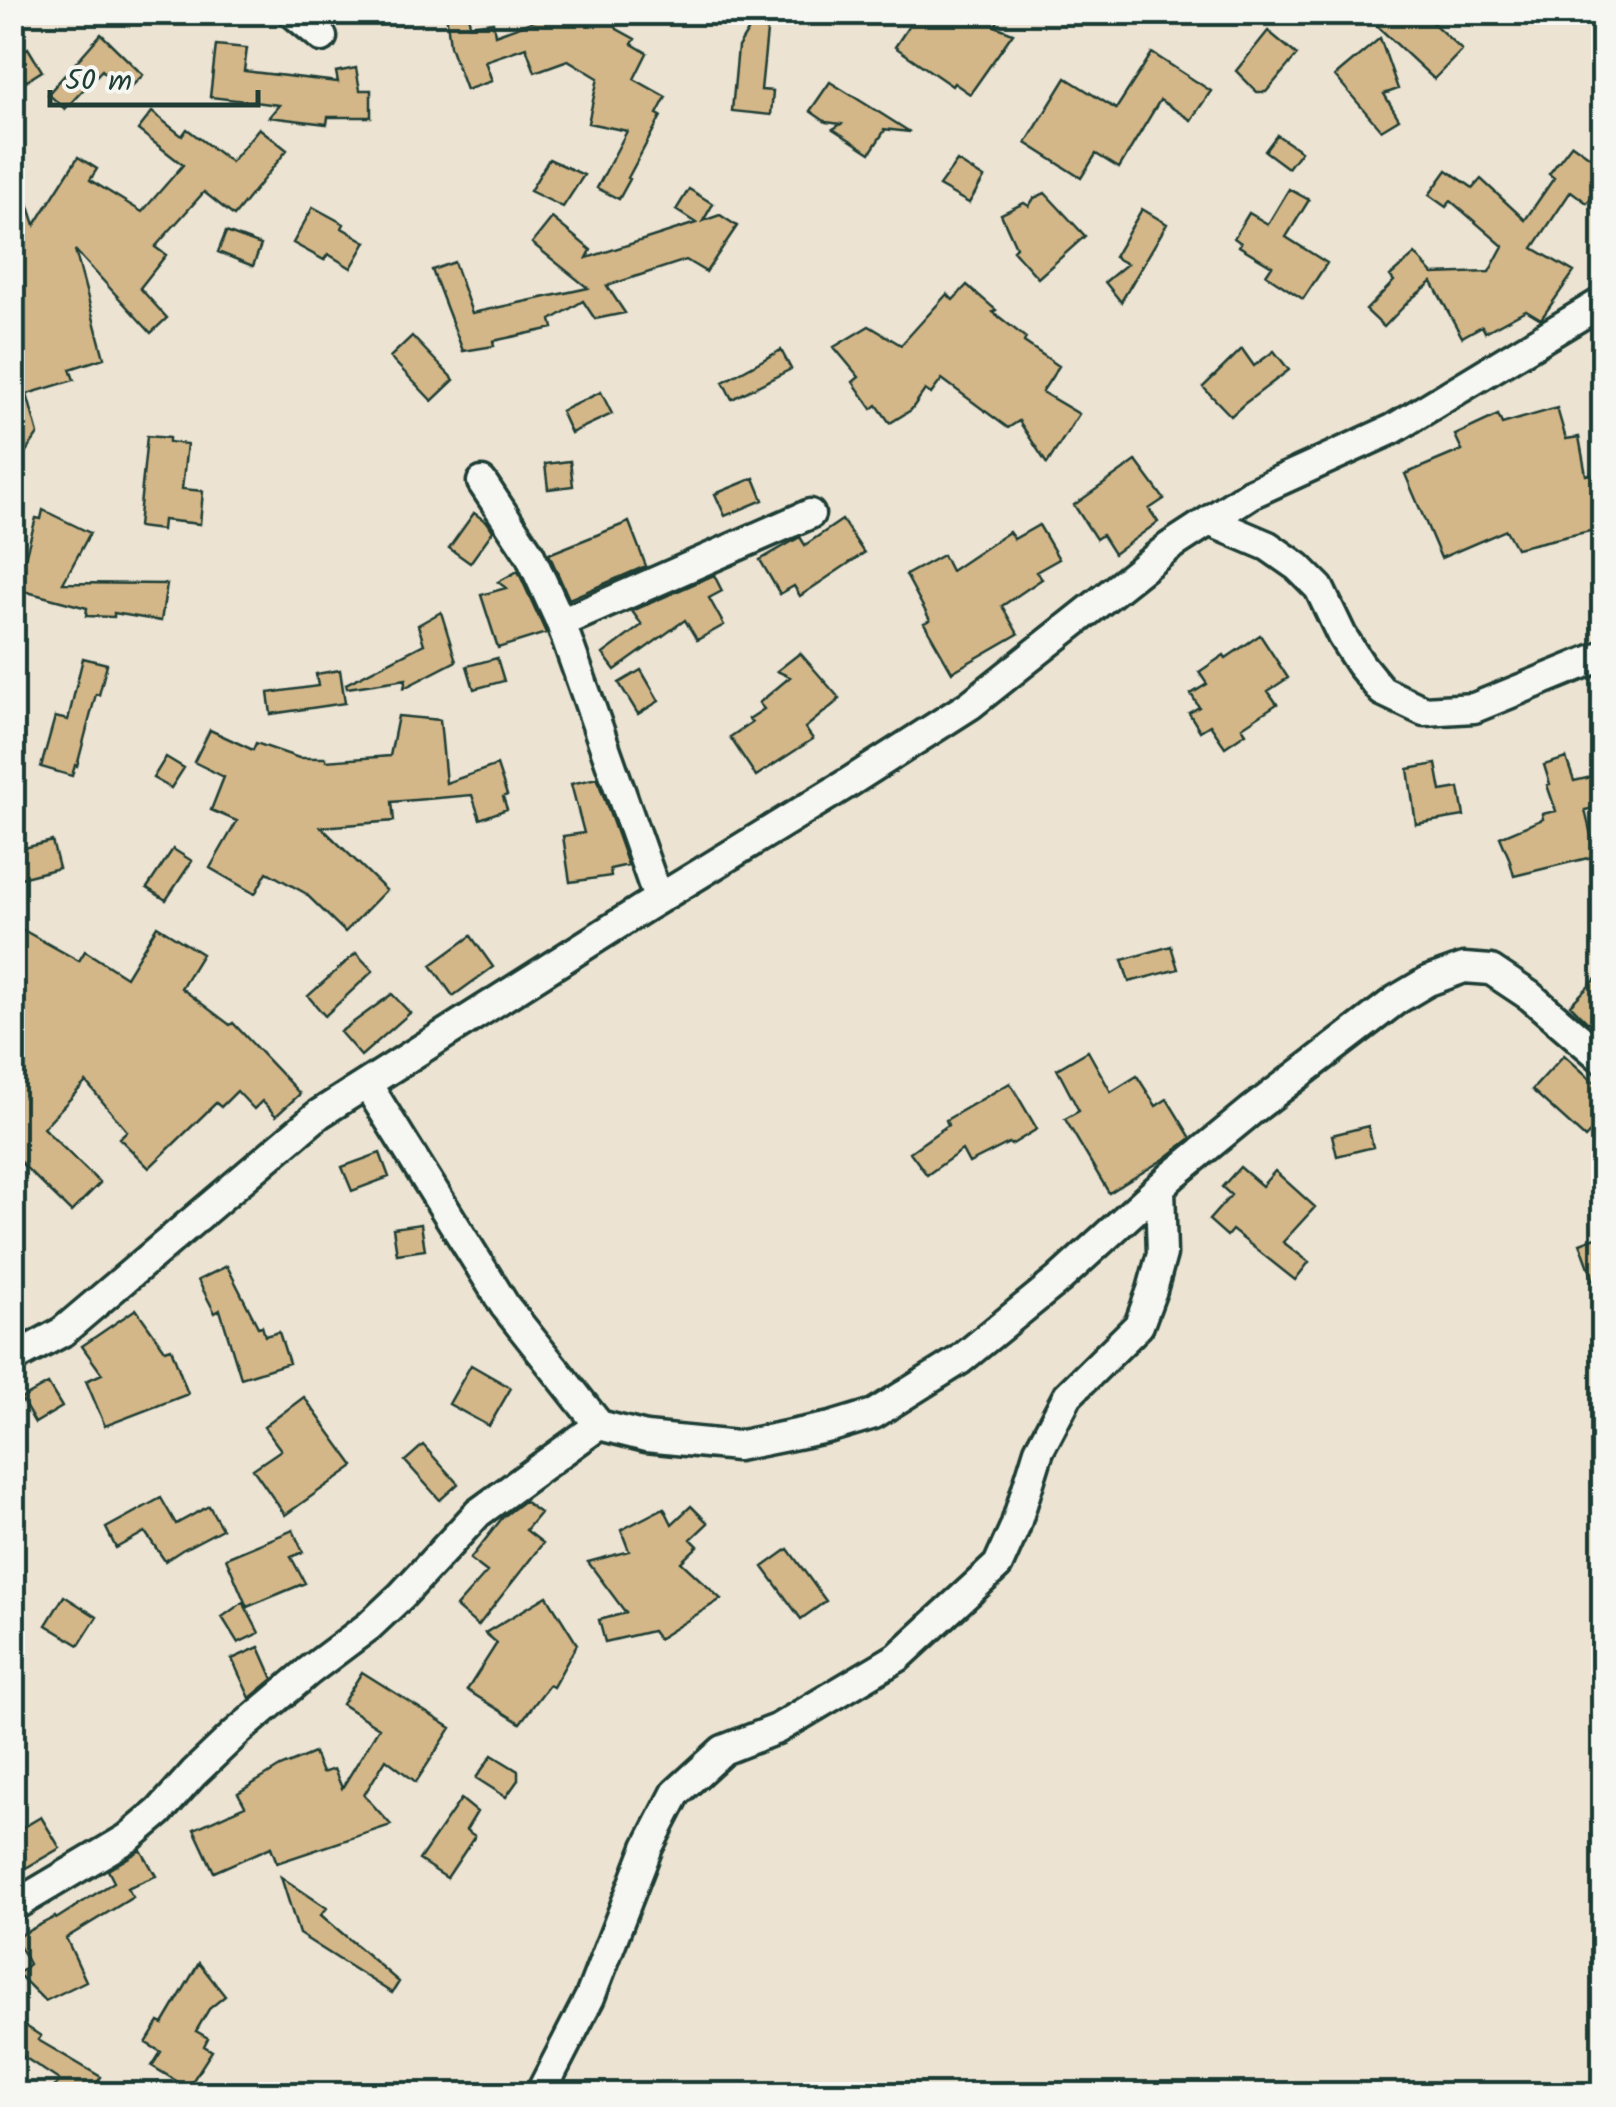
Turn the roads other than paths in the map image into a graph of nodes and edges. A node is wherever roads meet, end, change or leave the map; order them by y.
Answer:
1 (292, 12) edge
2 (322, 37) dead end
3 (1604, 302) edge
4 (482, 482) dead end
5 (810, 514) dead end
6 (1208, 521) junction
7 (560, 623) junction
8 (1604, 655) edge
9 (658, 898) junction
10 (1604, 1060) edge
11 (366, 1084) junction
12 (1160, 1188) junction
13 (12, 1358) edge
14 (599, 1425) junction
15 (12, 1907) edge
16 (540, 2094) edge

1 - 2 street
3 - 6 street
4 - 7 street
5 - 7 street
6 - 8 street
6 - 9 street
7 - 9 street
9 - 11 street
10 - 12 street
11 - 13 street
11 - 14 street
12 - 14 street
12 - 16 street
14 - 15 street

